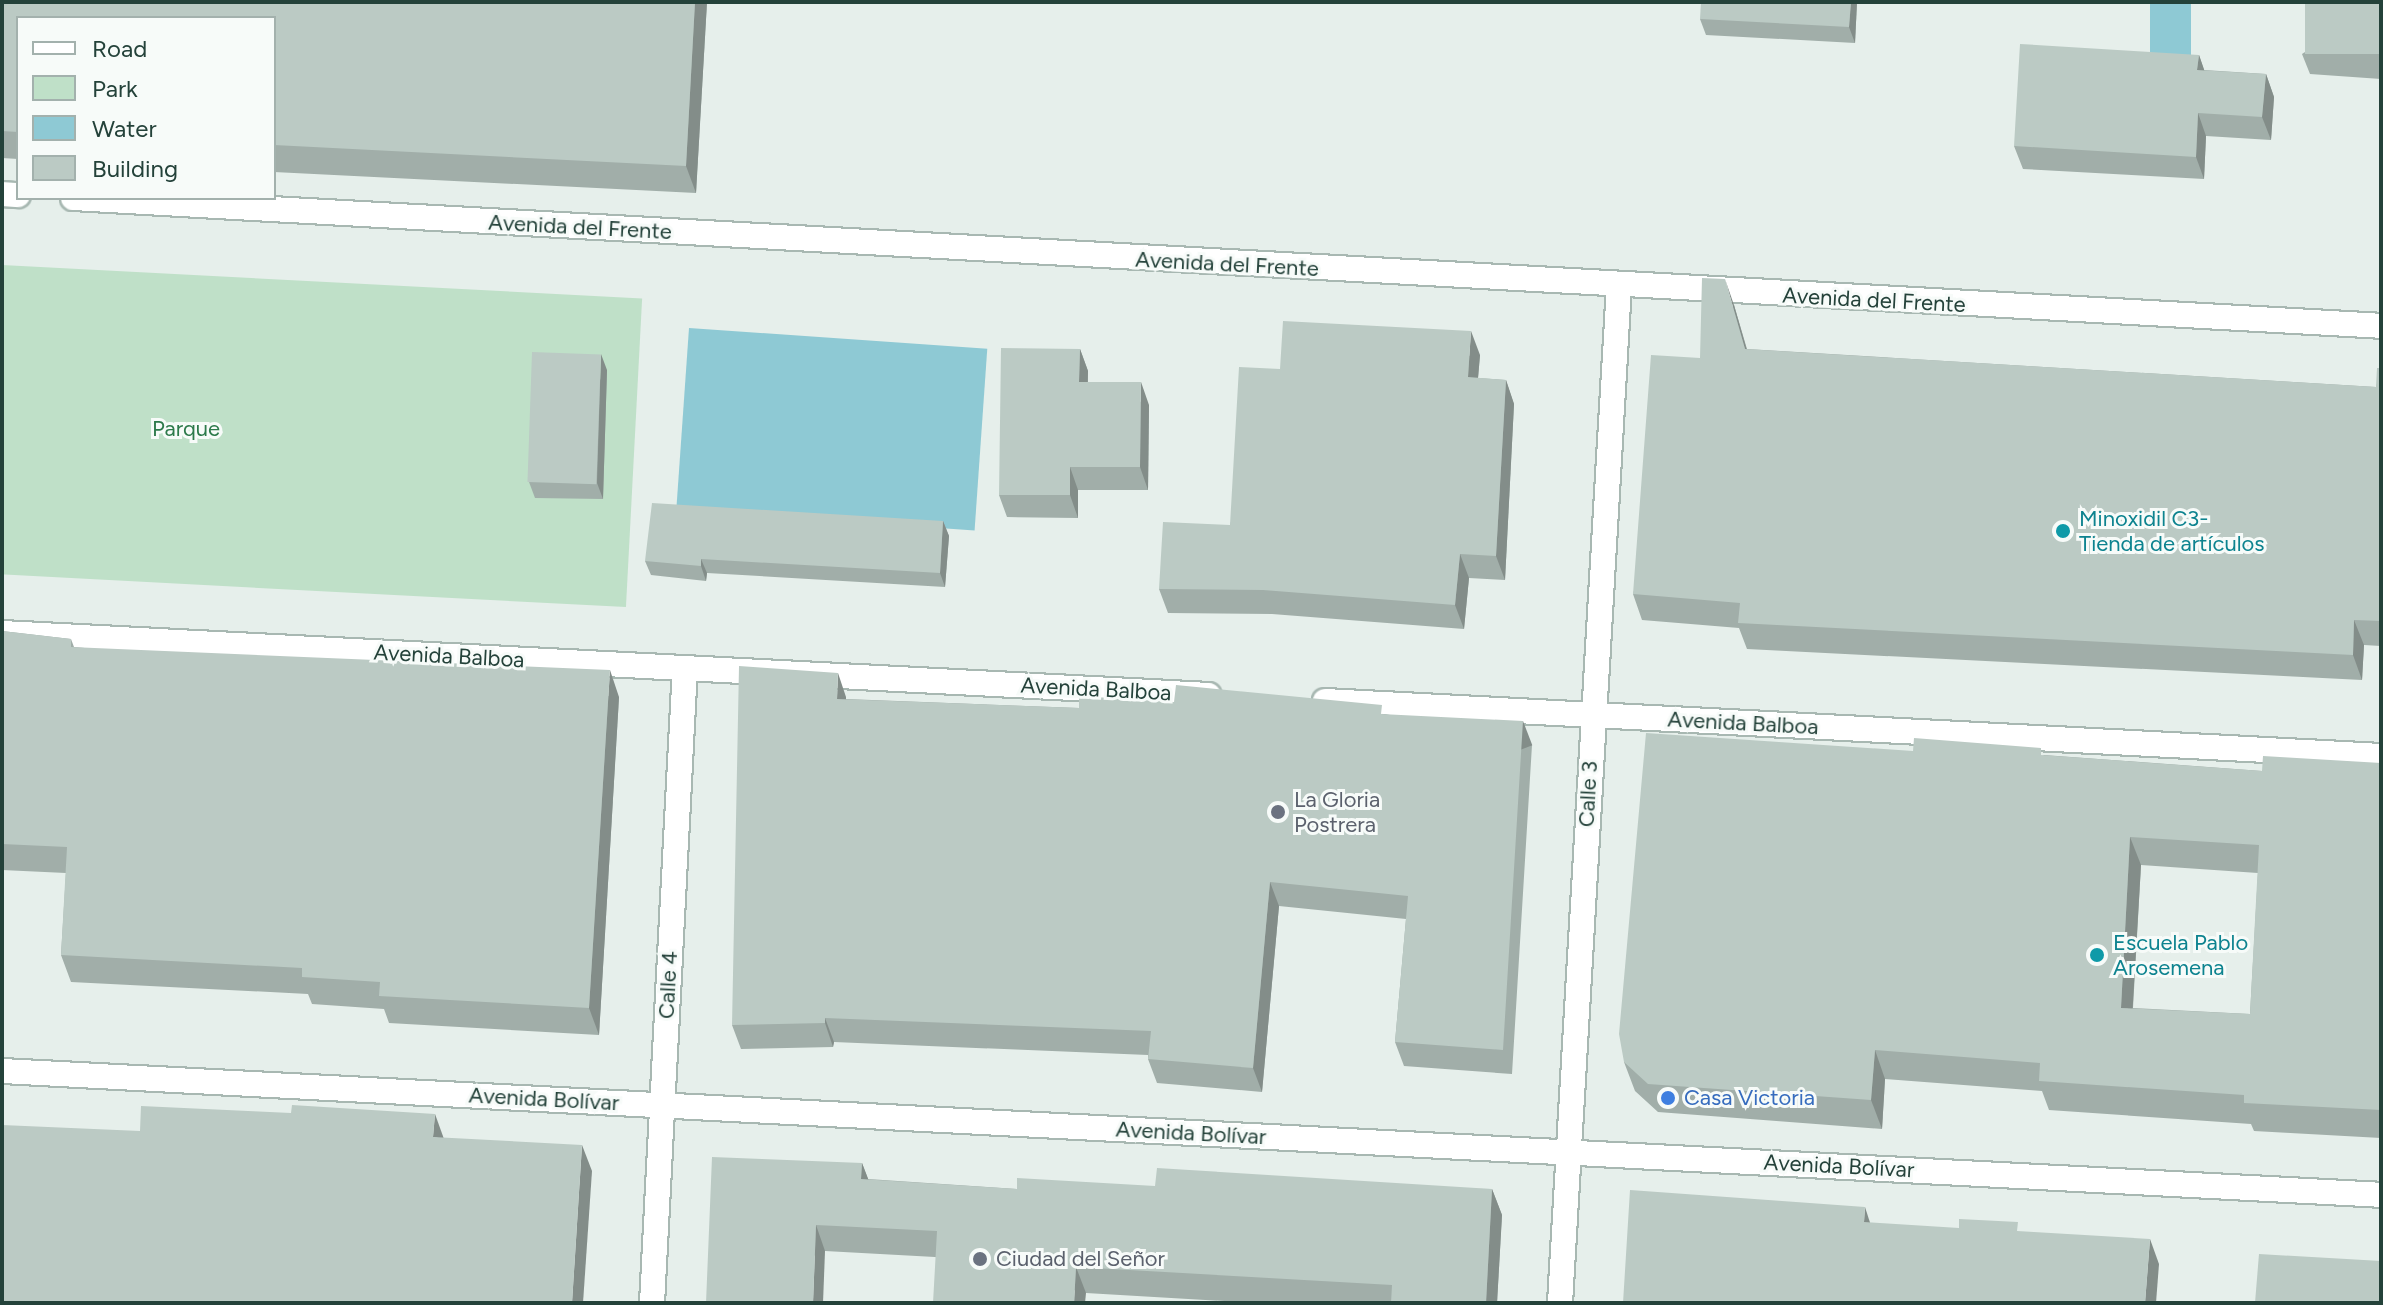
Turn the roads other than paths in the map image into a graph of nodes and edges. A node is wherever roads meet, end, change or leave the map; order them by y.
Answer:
1 (108, 200) edge
2 (1619, 286) junction
3 (2381, 326) edge
4 (2, 633) edge
5 (685, 668) junction
6 (1226, 696) edge
7 (1305, 700) edge
8 (1592, 715) junction
9 (2381, 756) edge
10 (2, 1071) edge
11 (662, 1106) junction
12 (1568, 1152) junction
13 (2381, 1195) edge
14 (652, 1303) edge
15 (1560, 1303) edge

1 - 2 street, Avenida del Frente
2 - 3 street, Avenida del Frente
2 - 8 street, Calle 3
4 - 5 street, Avenida Balboa
5 - 6 street, Avenida Balboa
5 - 11 street, Calle 4
7 - 8 street, Avenida Balboa
8 - 9 street, Avenida Balboa
8 - 12 street, Calle 3
10 - 11 street, Avenida Bolívar
11 - 12 street, Avenida Bolívar
11 - 14 street, Calle 4
12 - 13 street, Avenida Bolívar
12 - 15 street, Calle 3

